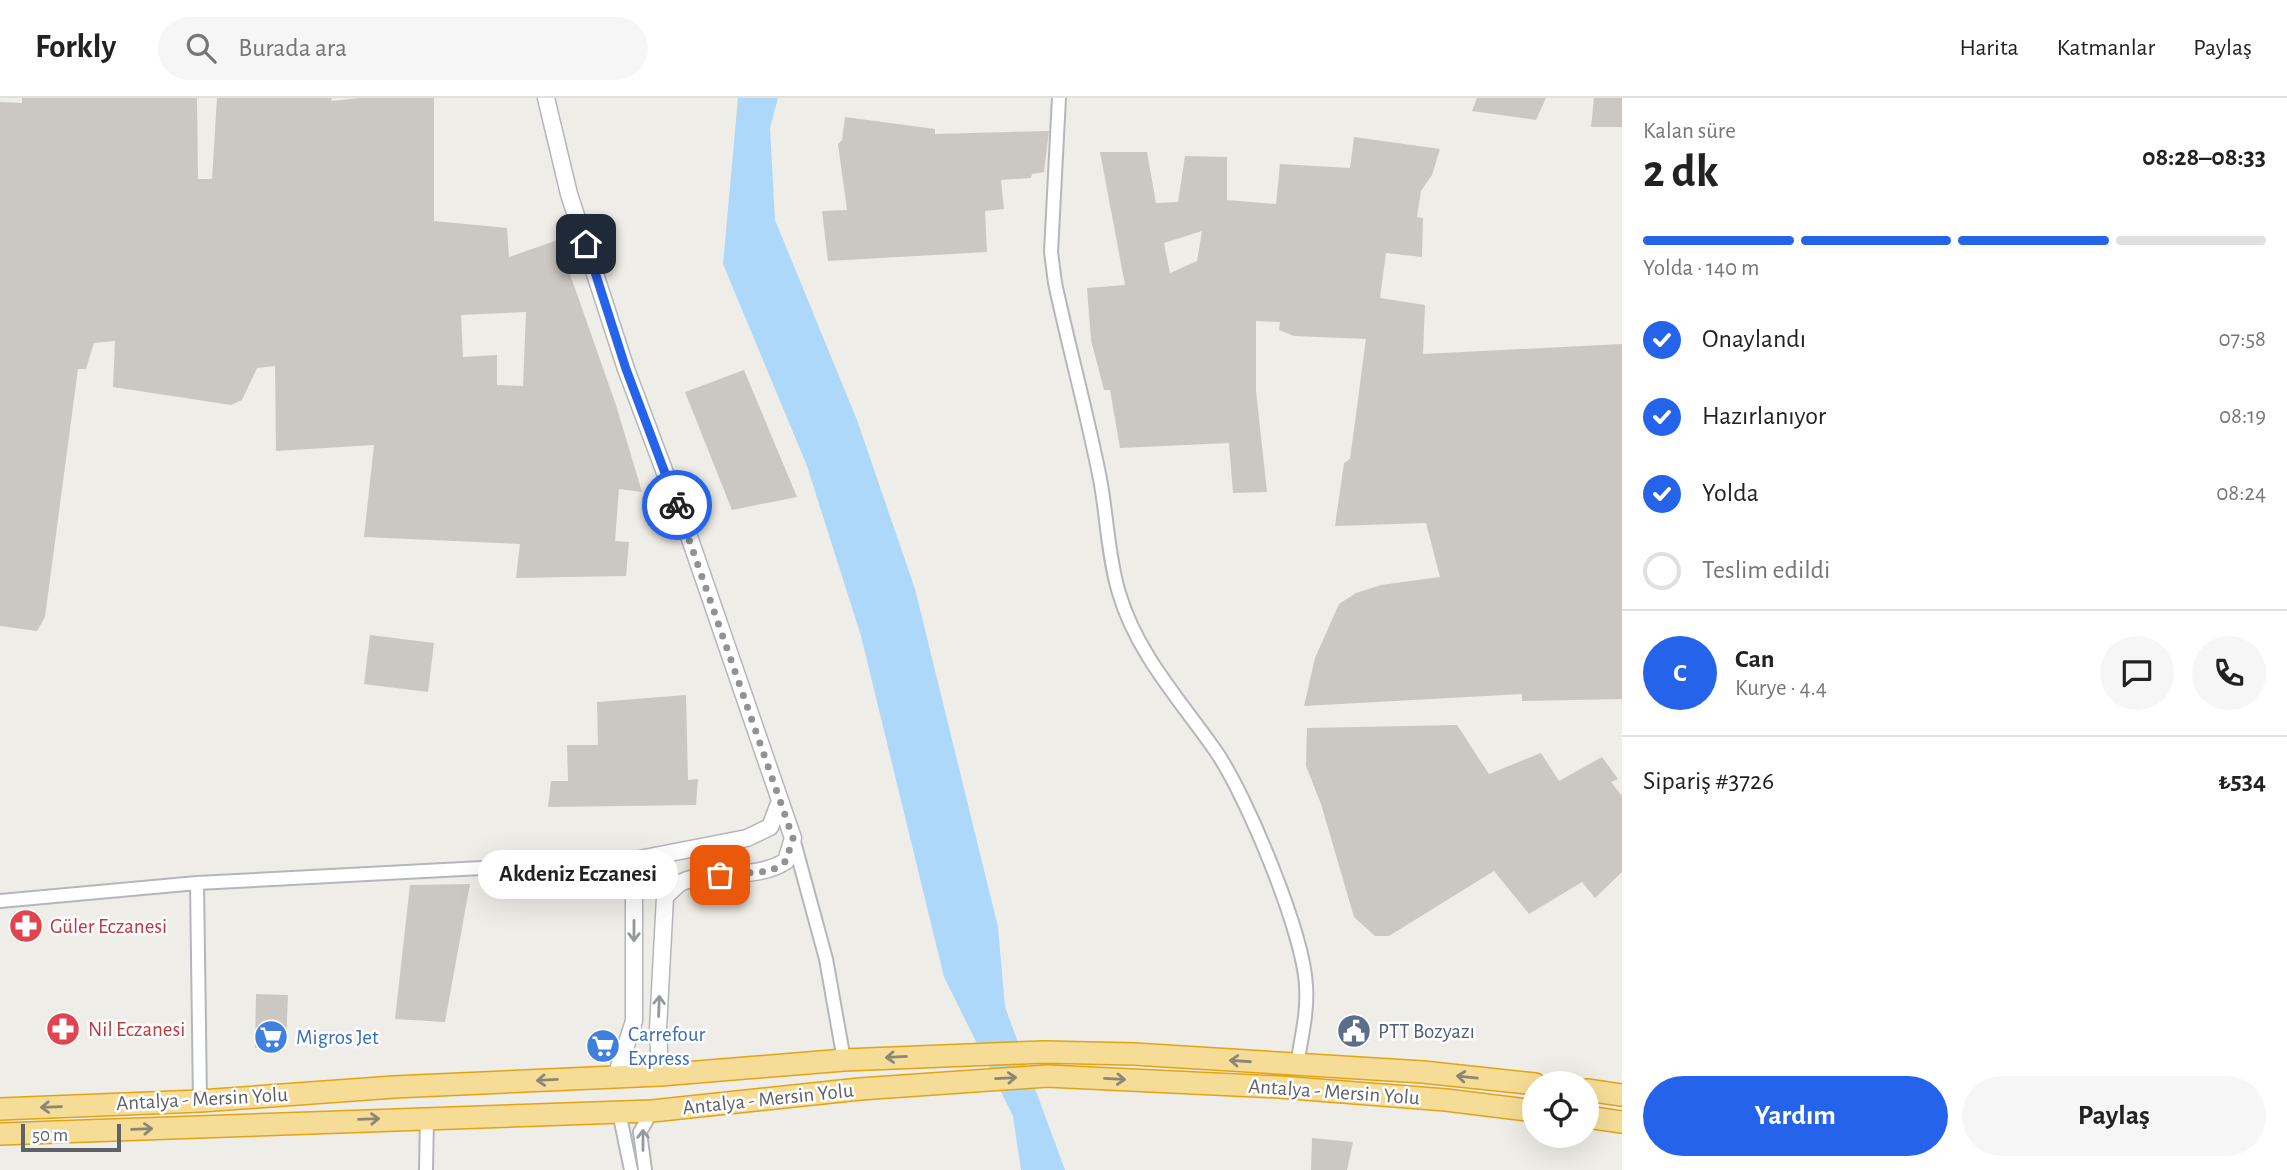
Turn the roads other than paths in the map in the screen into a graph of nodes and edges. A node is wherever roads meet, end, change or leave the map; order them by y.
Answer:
1 (546, 98) edge
2 (1059, 98) edge
3 (780, 801) junction
4 (793, 838) junction
5 (634, 860) junction
6 (197, 883) junction
7 (0, 901) edge
8 (844, 1060) junction
9 (1297, 1065) junction
10 (660, 1075) junction
11 (615, 1076) junction
12 (1522, 1083) edge
13 (1599, 1092) edge
14 (1622, 1095) edge
15 (200, 1101) junction
16 (0, 1109) edge
17 (1522, 1109) edge
18 (652, 1111) junction
19 (619, 1112) junction
20 (427, 1117) junction
21 (1599, 1119) edge
22 (1622, 1122) edge
23 (0, 1135) edge
24 (426, 1170) edge
25 (631, 1170) edge
26 (645, 1170) edge

1 - 3 street
2 - 9 street
3 - 4 street
3 - 5 street
4 - 8 street
10 -> 4 street
5 - 6 street
5 -> 11 street
6 - 7 street
6 - 15 street
9 -> 8 highway, Antalya - Mersin Yolu
8 - 10 highway, Antalya - Mersin Yolu
12 -> 9 highway, Antalya - Mersin Yolu
10 - 11 highway, Antalya - Mersin Yolu
10 - 18 highway
11 -> 15 highway, Antalya - Mersin Yolu
11 - 19 highway
13 - 14 highway
15 -> 16 highway, Antalya - Mersin Yolu
18 -> 17 highway, Antalya - Mersin Yolu
18 - 19 highway, Antalya - Mersin Yolu
26 -> 18 street
19 - 20 highway, Antalya - Mersin Yolu
19 - 25 street
23 -> 20 highway, Antalya - Mersin Yolu
20 - 24 street
21 - 22 highway

